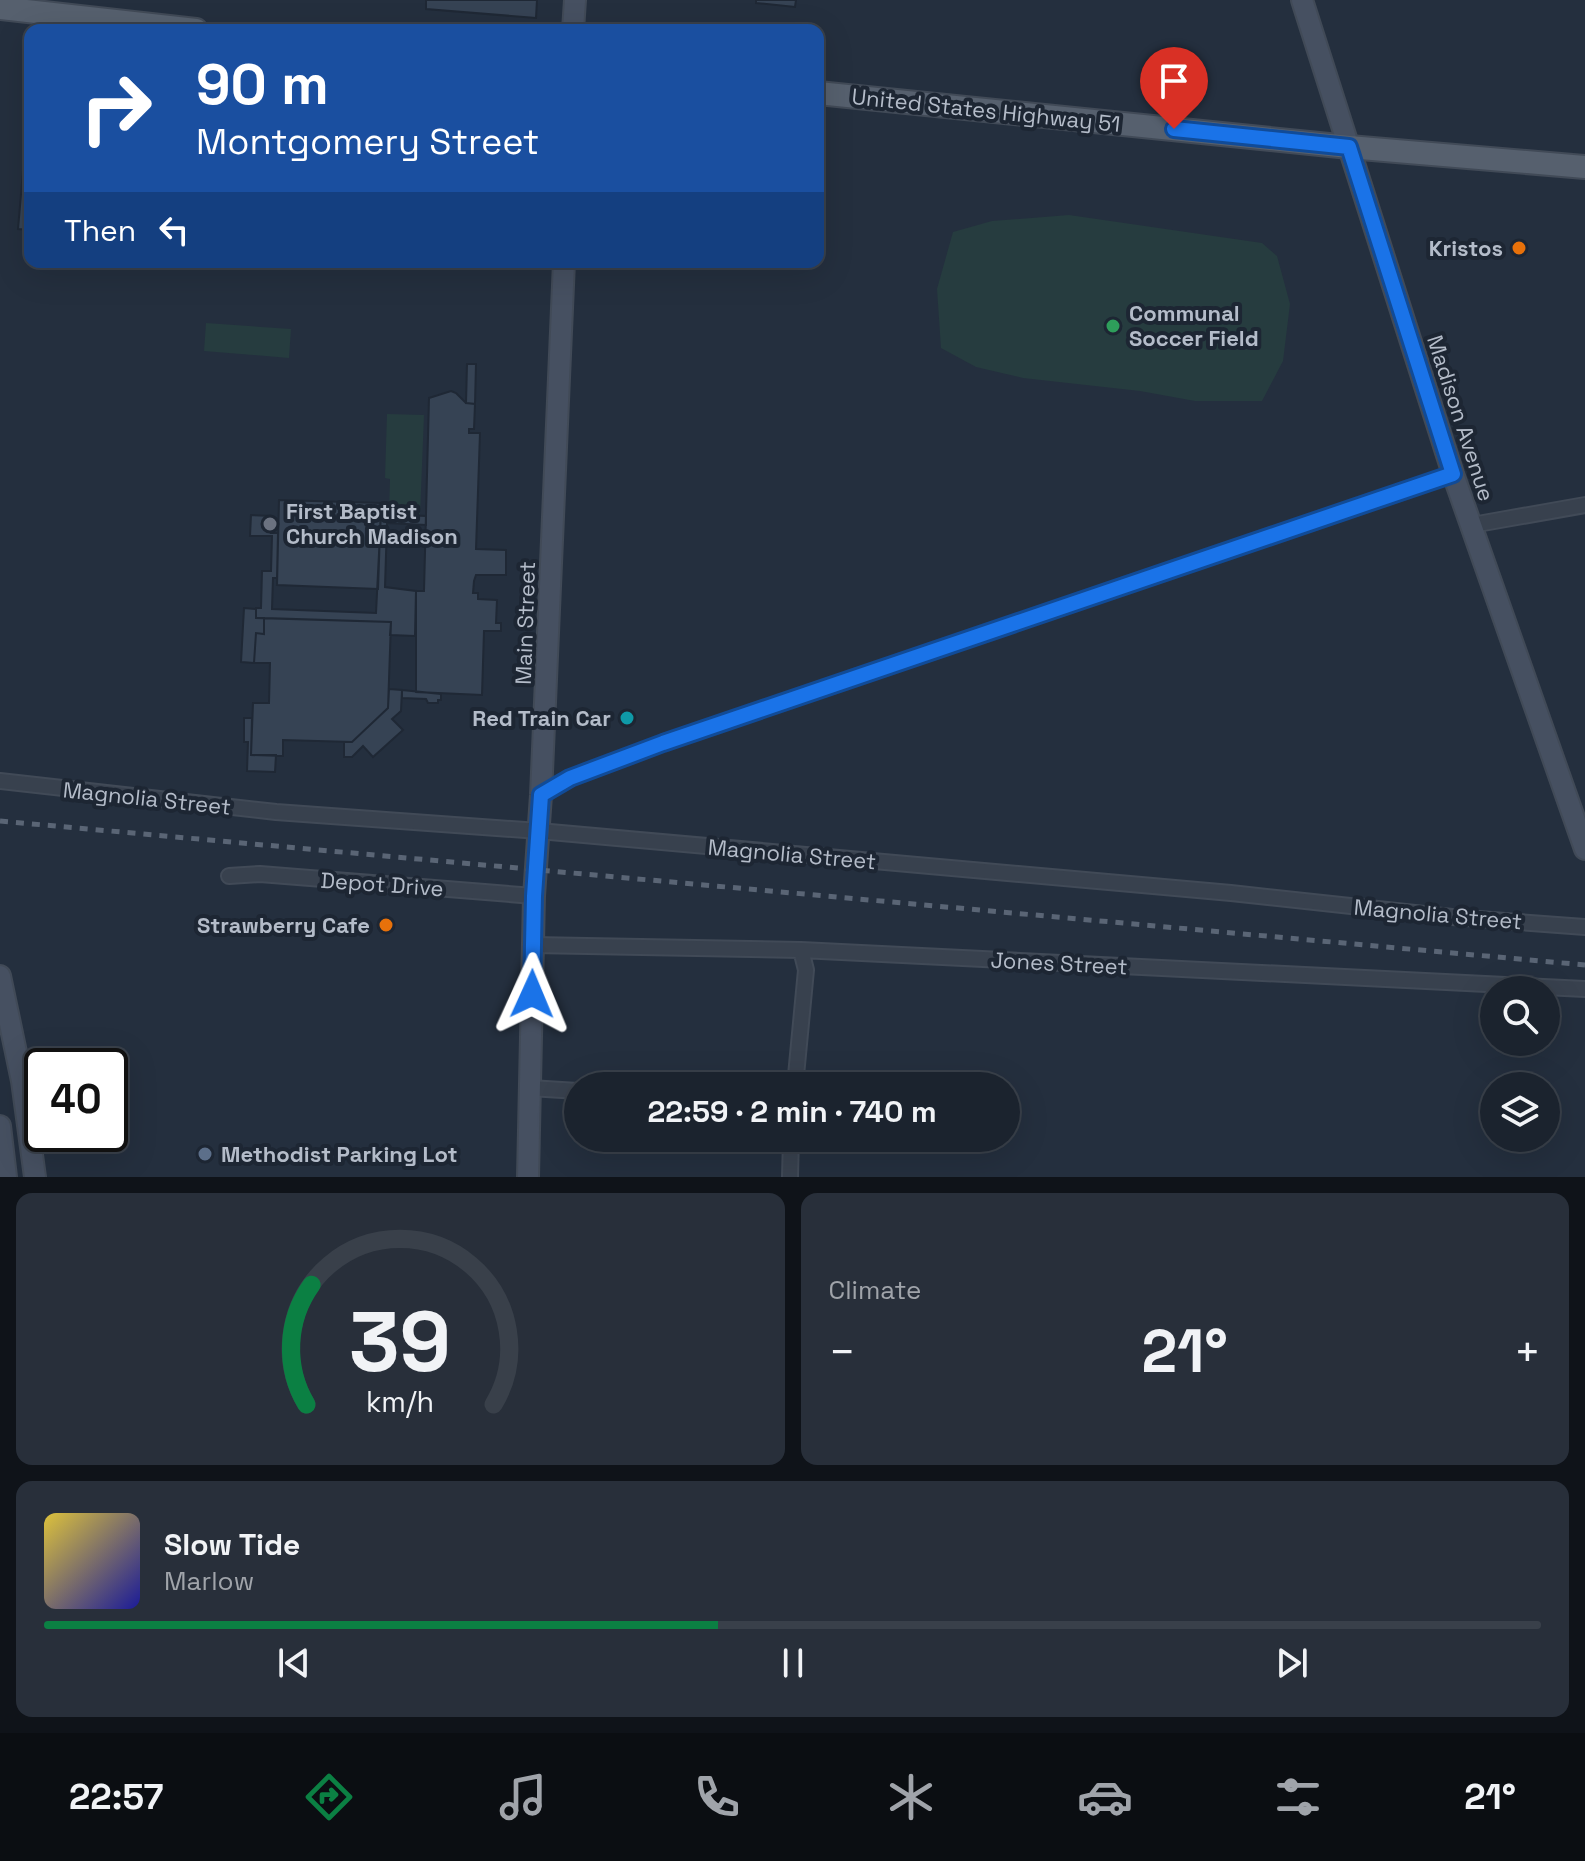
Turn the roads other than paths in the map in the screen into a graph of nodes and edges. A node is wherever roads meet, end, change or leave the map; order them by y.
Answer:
1 (575, 0) edge
2 (1302, 0) edge
3 (36, 6) edge
4 (0, 8) edge
5 (156, 24) edge
6 (573, 24) edge
7 (824, 94) edge
8 (1349, 147) junction
9 (1585, 167) edge
10 (564, 268) edge
11 (1453, 474) junction
12 (1585, 505) edge
13 (1472, 525) junction
14 (0, 781) edge
15 (541, 795) junction
16 (539, 831) junction
17 (1585, 849) edge
18 (229, 876) dead end
19 (534, 896) junction
20 (1585, 927) edge
21 (533, 945) junction
22 (801, 950) junction
23 (0, 976) edge
24 (1585, 989) edge
25 (796, 1072) edge
26 (530, 1088) junction
27 (564, 1090) edge
28 (0, 1126) edge
29 (791, 1152) edge
30 (6, 1177) edge
31 (35, 1177) edge
32 (528, 1177) edge
33 (790, 1177) edge

1 - 6 main road
2 - 8 main road, Madison Avenue
3 - 4 main road
3 - 5 main road
7 - 8 main road, United States Highway 51
8 - 9 main road, United States Highway 51
8 - 11 main road, Madison Avenue
10 - 15 main road, Main Street
11 - 13 main road, Madison Avenue
11 - 15 street
12 - 13 street
13 - 17 main road, Madison Avenue
14 - 16 street, Magnolia Street
15 - 16 main road, Main Street
16 - 19 main road, Main Street
16 - 20 street, Magnolia Street
18 - 19 street, Depot Drive
19 - 21 main road, Main Street
21 - 22 street, Jones Street
21 - 26 main road, Main Street
22 - 24 street, Jones Street
22 - 25 street
23 - 31 main road
26 - 27 street
26 - 32 main road, Main Street
28 - 30 main road
29 - 33 street

